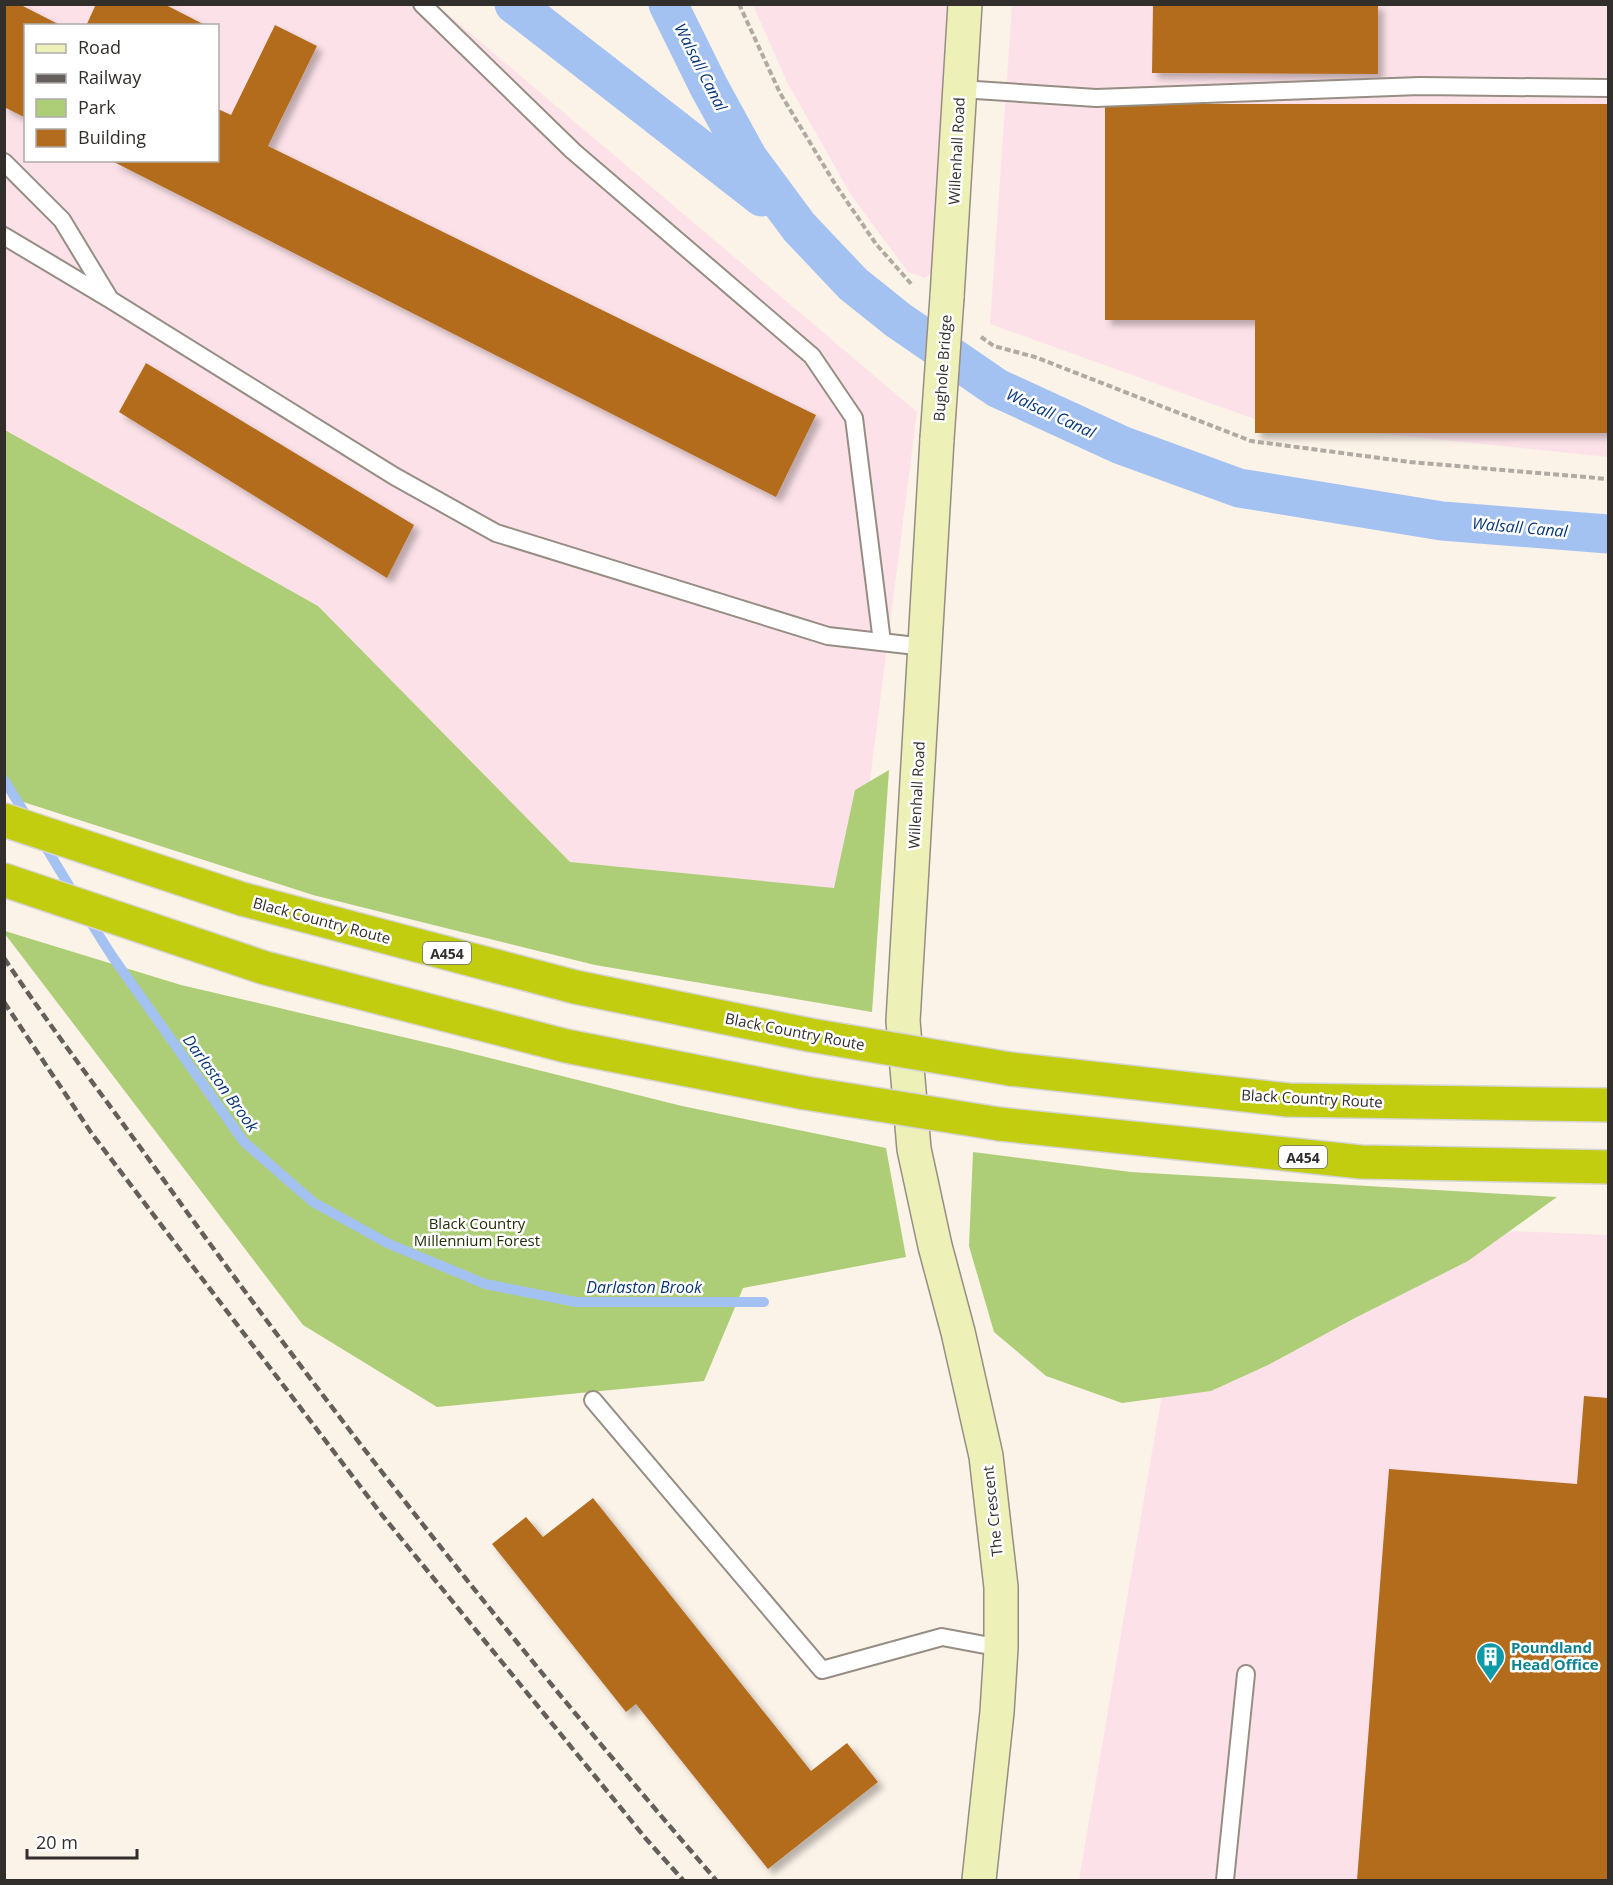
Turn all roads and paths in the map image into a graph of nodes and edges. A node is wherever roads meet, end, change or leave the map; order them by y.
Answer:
1 (422, 4) edge
2 (739, 4) edge
3 (965, 4) edge
4 (1608, 88) edge
5 (960, 89) junction
6 (4, 162) edge
7 (4, 236) edge
8 (932, 294) junction
9 (111, 300) junction
10 (976, 334) dead end
11 (937, 439) joint
12 (1608, 479) edge
13 (882, 642) junction
14 (925, 647) junction
15 (4, 820) edge
16 (4, 880) edge
17 (1608, 1105) edge
18 (914, 1149) joint
19 (1608, 1167) edge
20 (593, 1400) dead end
21 (1001, 1648) junction
22 (1245, 1674) dead end
23 (979, 1881) edge
24 (1225, 1881) edge

1 - 13 lane
2 - 8 path
3 - 5 street, Willenhall Road
4 - 5 lane
5 - 8 street, Willenhall Road
6 - 9 lane
7 - 9 lane
8 - 11 street, Bughole Bridge, bridge
9 - 13 lane
10 - 12 path
11 - 14 street, Willenhall Road
13 - 14 lane
14 - 18 street, Willenhall Road
15 - 17 highway, Black Country Route / A454, bridge
16 - 19 highway, A454, bridge
18 - 21 street, The Crescent
20 - 21 lane
21 - 23 street, The Crescent
22 - 24 lane

